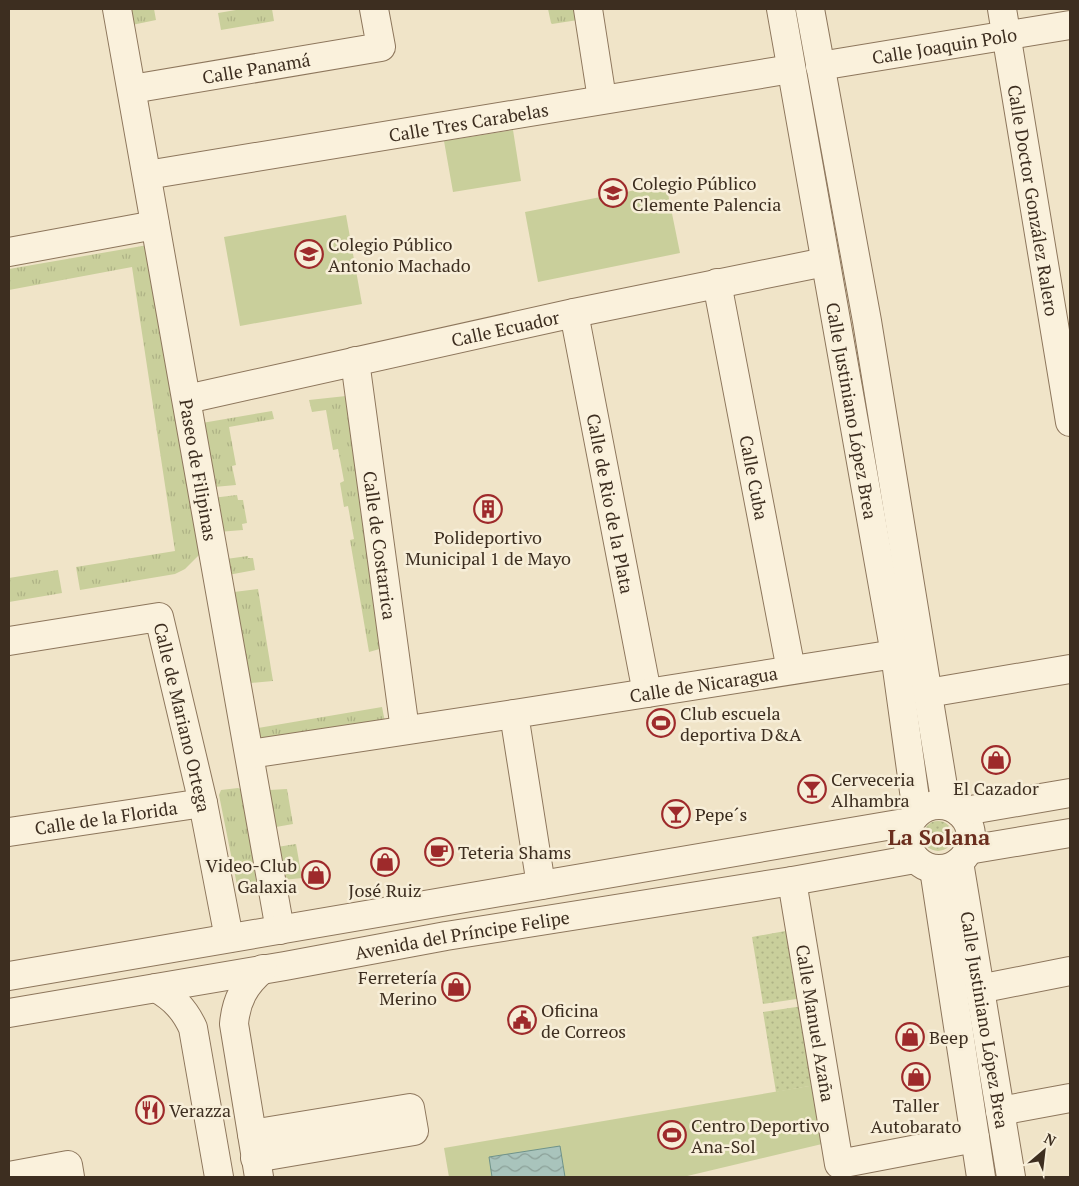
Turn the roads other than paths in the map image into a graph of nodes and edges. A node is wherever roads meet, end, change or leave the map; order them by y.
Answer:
1 (117, 9) edge
2 (374, 9) edge
3 (588, 9) edge
4 (781, 9) edge
5 (810, 9) edge
6 (1002, 9) edge
7 (1070, 25) edge
8 (1006, 35) junction
9 (820, 66) junction
10 (791, 69) junction
11 (132, 90) junction
12 (602, 100) junction
13 (147, 175) junction
14 (155, 224) junction
15 (9, 252) edge
16 (825, 262) junction
17 (717, 283) junction
18 (574, 312) junction
19 (355, 361) junction
20 (186, 399) junction
21 (1070, 422) edge
22 (9, 641) edge
23 (894, 654) junction
24 (791, 670) junction
25 (1070, 670) edge
26 (648, 693) junction
27 (928, 693) junction
28 (514, 714) junction
29 (405, 730) junction
30 (250, 754) junction
31 (1070, 793) edge
32 (203, 803) junction
33 (952, 808) junction
34 (913, 817) junction
35 (9, 832) edge
36 (1070, 833) edge
37 (964, 856) junction
38 (924, 864) junction
39 (792, 881) junction
40 (541, 885) junction
41 (280, 930) junction
42 (229, 938) junction
43 (263, 969) junction
44 (1070, 971) edge
45 (9, 976) edge
46 (156, 988) junction
47 (979, 989) junction
48 (9, 1013) edge
49 (1070, 1098) edge
50 (1000, 1111) junction
51 (975, 1138) junction
52 (255, 1156) edge
53 (9, 1176) edge
54 (70, 1177) edge
55 (219, 1177) edge
56 (981, 1177) edge
57 (1011, 1177) edge

1 - 11 street, Paseo de Filipinas
2 - 11 street, Calle Panamá
3 - 12 street
4 - 10 street, Calle Justiniano López Brea
5 - 9 street, Calle Justiniano López Brea
6 - 8 street, Calle Doctor González Ralero
7 - 8 street, Calle Joaquin Polo
8 - 9 street, Calle Joaquin Polo
8 - 21 street, Calle Doctor González Ralero
9 - 27 street, Calle Justiniano López Brea
10 - 12 street, Calle Tres Carabelas
10 - 16 street, Calle Justiniano López Brea
11 - 13 street, Paseo de Filipinas
12 - 13 street, Calle Tres Carabelas
13 - 14 street, Paseo de Filipinas
14 - 15 street
14 - 20 street, Paseo de Filipinas
16 - 17 street, Calle Ecuador
16 - 23 street, Calle Justiniano López Brea
17 - 18 street, Calle Ecuador
17 - 24 street, Calle Cuba
18 - 19 street, Calle Ecuador
18 - 26 street, Calle de Rio de la Plata
19 - 20 street, Calle Ecuador
19 - 29 street, Calle de Costarrica
20 - 30 street, Paseo de Filipinas
22 - 32 street, Calle de Mariano Ortega
23 - 24 street, Calle de Nicaragua
23 - 34 street, Calle Justiniano López Brea
24 - 26 street, Calle de Nicaragua
25 - 27 street
26 - 28 street, Calle de Nicaragua
27 - 33 street, Calle Justiniano López Brea
28 - 29 street, Calle de Nicaragua
28 - 40 street
29 - 30 street, Calle de Nicaragua
30 - 41 street, Paseo de Filipinas
31 - 33 street
32 - 35 street, Calle de la Florida
32 - 42 street, Calle de Mariano Ortega
33 - 34 street
33 - 37 street
34 - 38 street
34 - 40 street, Avenida del Príncipe Felipe
36 - 37 street
37 - 38 street
37 - 47 street, Calle Justiniano López Brea
38 - 39 street, Avenida del Príncipe Felipe
38 - 51 street, Calle Justiniano López Brea
39 - 43 street, Avenida del Príncipe Felipe
39 - 51 street, Calle Manuel Azaña
40 - 41 street, Avenida del Príncipe Felipe
41 - 42 street, Avenida del Príncipe Felipe
42 - 45 street, Avenida del Príncipe Felipe
43 - 46 street, Avenida del Príncipe Felipe
43 - 52 street
44 - 47 street
46 - 48 street, Avenida del Príncipe Felipe
46 - 55 street
47 - 50 street, Calle Justiniano López Brea
49 - 50 street
50 - 57 street, Calle Justiniano López Brea
51 - 56 street, Calle Justiniano López Brea
52 - 52 street
53 - 54 street

